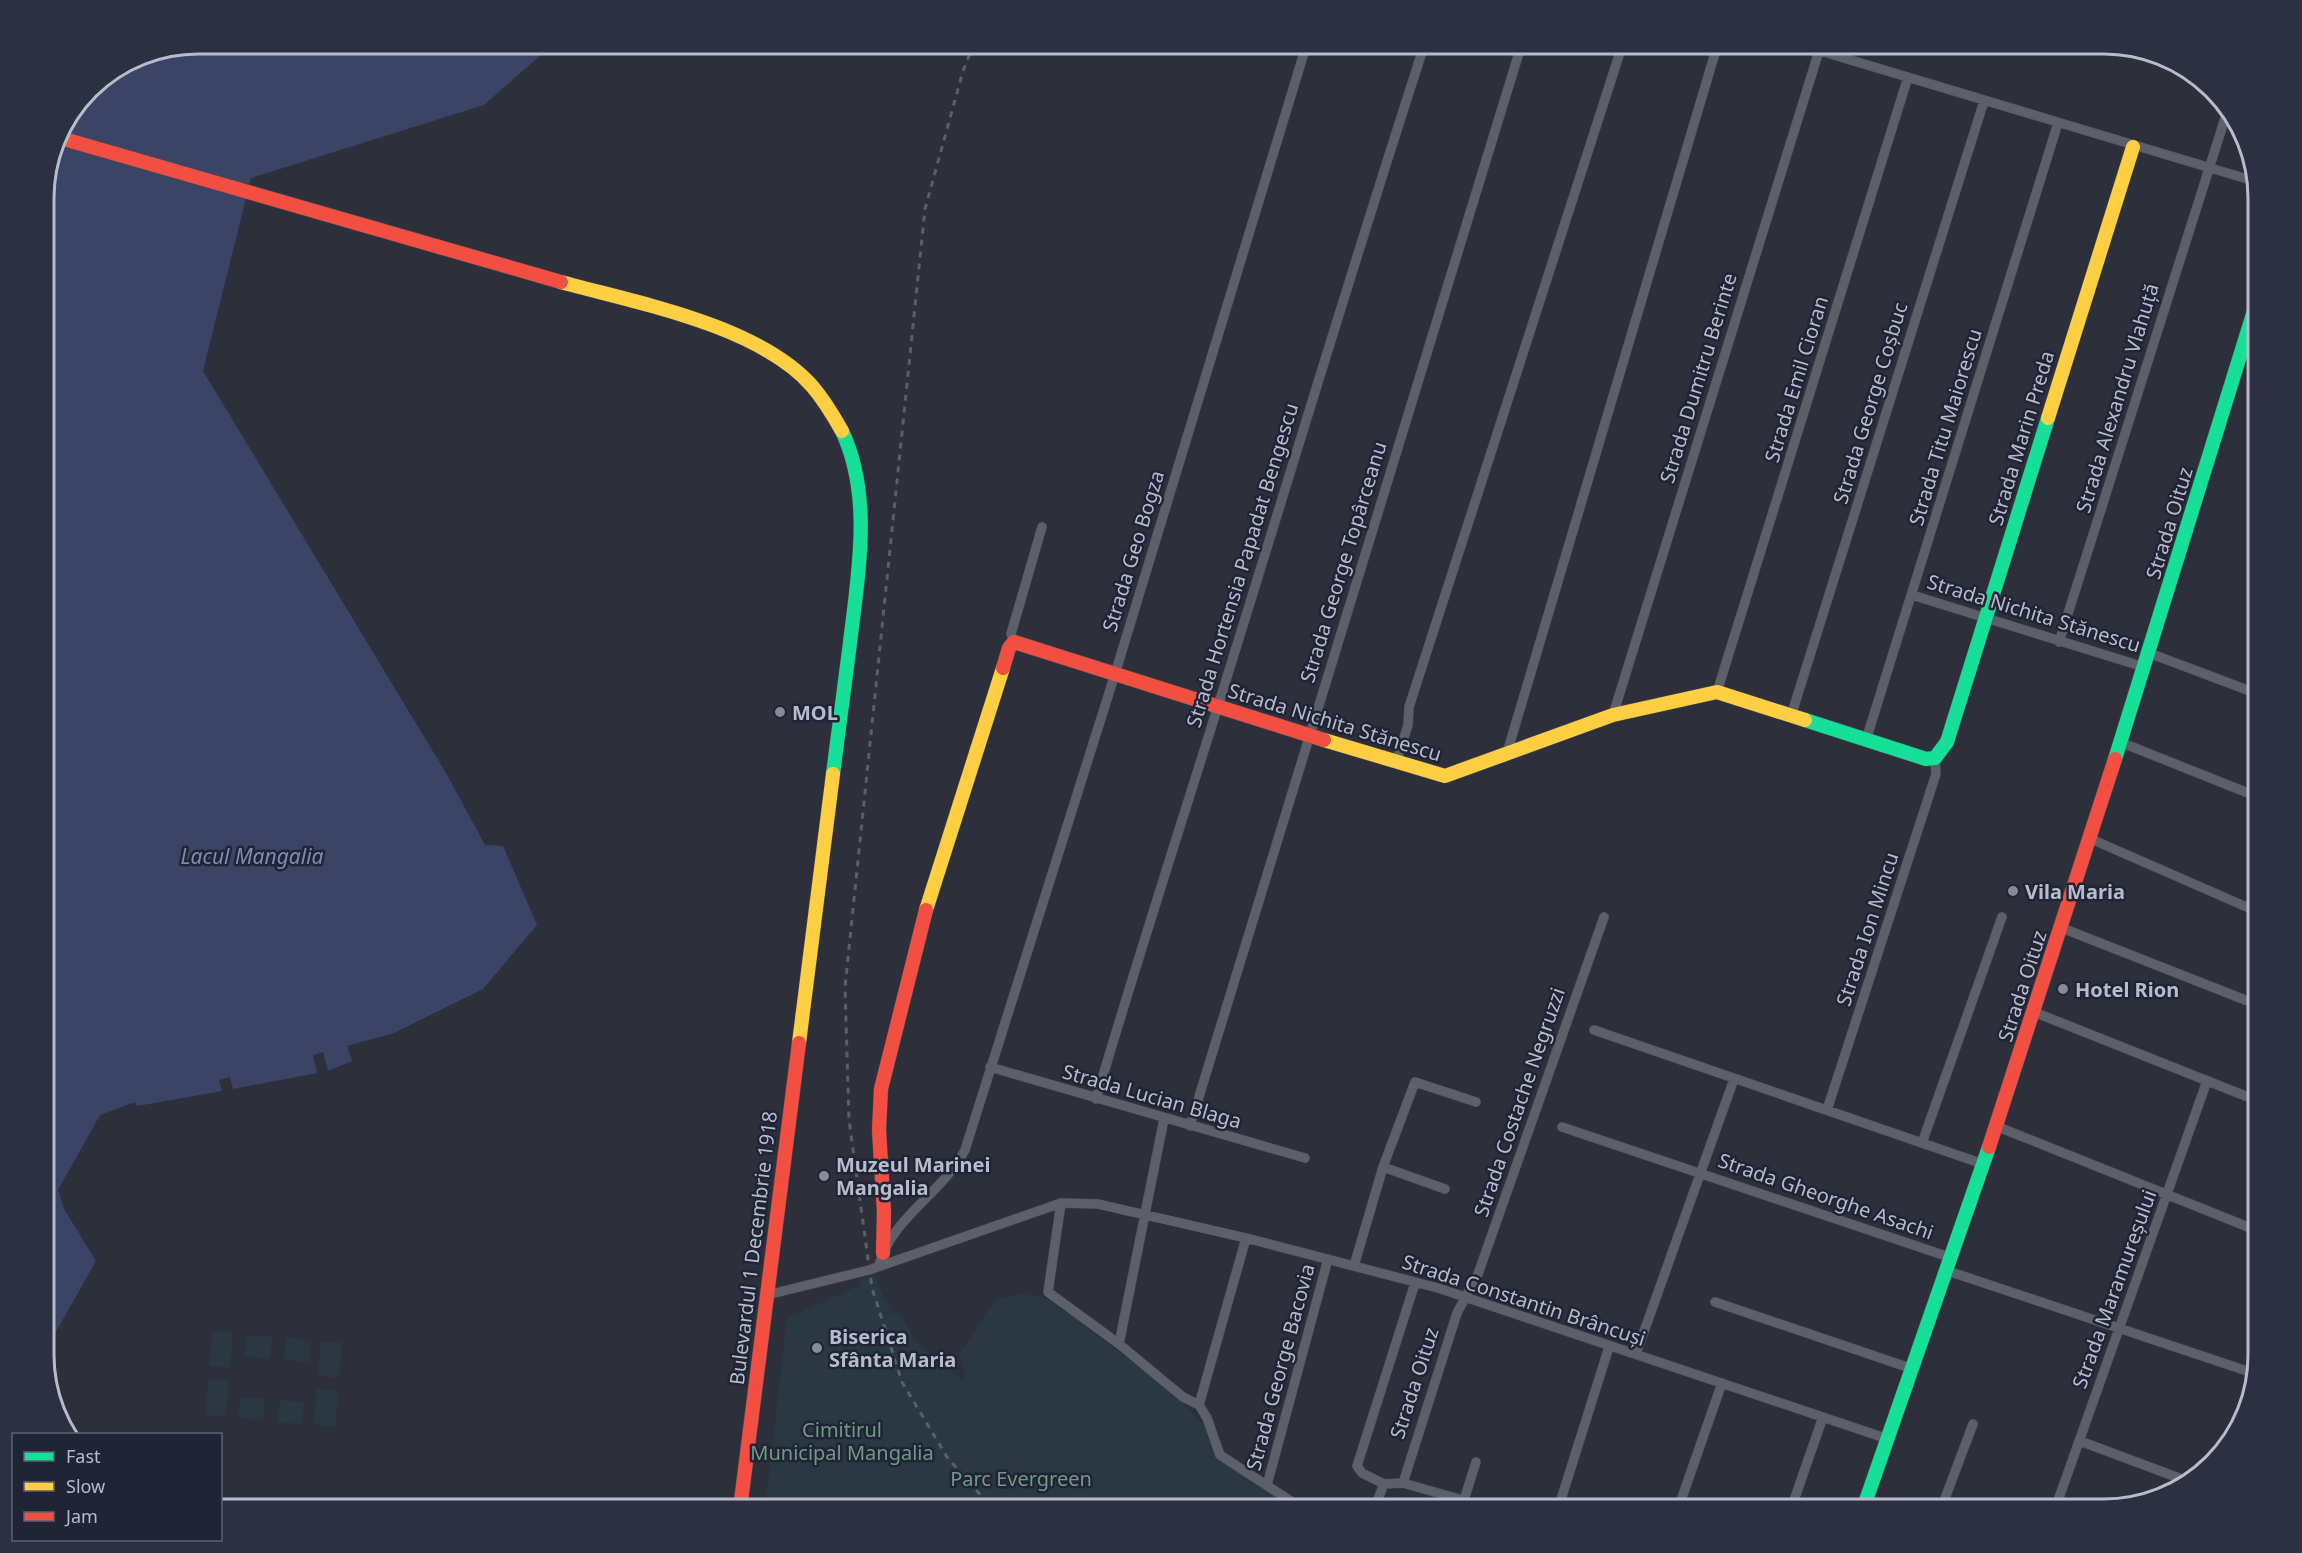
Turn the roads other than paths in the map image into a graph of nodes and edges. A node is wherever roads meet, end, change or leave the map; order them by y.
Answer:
1 (1304, 54) edge
2 (1422, 54) edge
3 (1519, 54) edge
4 (1620, 54) edge
5 (1715, 54) edge
6 (1818, 54) edge
7 (1829, 54) edge
8 (1908, 77) junction
9 (1984, 101) junction
10 (2225, 119) edge
11 (2058, 123) junction
12 (67, 140) edge
13 (2133, 147) junction
14 (2209, 166) junction
15 (2247, 179) edge
16 (2248, 334) edge
17 (1042, 526) dead end
18 (1912, 595) junction
19 (1985, 620) junction
20 (1014, 642) junction
21 (2060, 642) junction
22 (2149, 653) junction
23 (2144, 668) junction
24 (1115, 674) junction
25 (2248, 690) edge
26 (1717, 692) junction
27 (1218, 706) junction
28 (1613, 715) junction
29 (1791, 716) junction
30 (1309, 735) junction
31 (1866, 740) junction
32 (2120, 742) junction
33 (1507, 753) junction
34 (1935, 758) junction
35 (1396, 763) junction
36 (2248, 793) edge
37 (2091, 839) junction
38 (2248, 907) edge
39 (1604, 917) dead end
40 (2002, 917) dead end
41 (2062, 928) junction
42 (2248, 1001) edge
43 (2034, 1012) junction
44 (1594, 1030) dead end
45 (990, 1067) junction
46 (1734, 1078) junction
47 (2207, 1082) junction
48 (2248, 1097) edge
49 (1096, 1099) junction
50 (1476, 1102) dead end
51 (1827, 1110) junction
52 (1164, 1119) junction
53 (1190, 1126) junction
54 (1996, 1126) junction
55 (1562, 1127) dead end
56 (1922, 1143) junction
57 (1305, 1158) dead end
58 (1983, 1164) junction
59 (1383, 1167) junction
60 (1700, 1173) junction
61 (1445, 1189) dead end
62 (2167, 1194) junction
63 (1060, 1203) junction
64 (1143, 1216) junction
65 (2248, 1227) edge
66 (1246, 1239) junction
67 (1952, 1258) junction
68 (881, 1259) junction
69 (1328, 1259) junction
70 (1354, 1266) junction
71 (1948, 1271) junction
72 (1415, 1282) junction
73 (767, 1295) junction
74 (1464, 1297) junction
75 (1715, 1302) dead end
76 (2119, 1329) junction
77 (1119, 1344) junction
78 (1609, 1347) junction
79 (1636, 1354) junction
80 (1913, 1369) junction
81 (2247, 1371) edge
82 (1722, 1383) junction
83 (1199, 1405) junction
84 (1823, 1417) junction
85 (1973, 1424) dead end
86 (1888, 1438) junction
87 (2080, 1441) junction
88 (1476, 1462) dead end
89 (2179, 1478) edge
90 (1403, 1483) junction
91 (1384, 1484) junction
92 (1266, 1485) junction
93 (741, 1499) edge
94 (1288, 1499) edge
95 (1378, 1499) edge
96 (1460, 1499) edge
97 (1464, 1499) edge
98 (1561, 1499) edge
99 (1681, 1499) edge
100 (1794, 1499) edge
101 (1867, 1499) edge
102 (1945, 1499) edge
103 (2059, 1499) edge

1 - 24 street, Strada Geo Bogza
2 - 27 street, Strada Hortensia Papadat Bengescu
3 - 30 street, Strada George Topârceanu
4 - 35 street
5 - 33 street
6 - 28 street, Strada Dumitru Berinte
7 - 8 street
8 - 9 street
8 - 26 street, Strada Emil Cioran
9 - 11 street
9 - 29 street, Strada George Coșbuc
10 - 14 street
11 - 13 street
11 - 18 street, Strada Titu Maiorescu
12 - 73 main road, Bulevardul 1 Decembrie 1918
13 - 14 street
13 - 19 main road, Strada Marin Preda
14 - 15 street
14 - 21 street, Strada Alexandru Vlahuță
16 - 22 main road, Strada Oituz
17 - 20 street
18 - 19 street, Strada Nichita Stănescu
18 - 31 street, Strada Titu Maiorescu
19 - 21 street, Strada Nichita Stănescu
19 - 34 main road, Strada Marin Preda
20 - 24 main road, Strada Nichita Stănescu
20 - 68 main road
21 - 23 street, Strada Nichita Stănescu
22 - 23 main road, Strada Oituz
22 - 25 street
23 - 32 main road, Strada Oituz
24 - 27 main road, Strada Nichita Stănescu
24 - 45 street, Strada Geo Bogza
26 - 28 main road, Strada Nichita Stănescu
26 - 29 main road
27 - 30 main road, Strada Nichita Stănescu
27 - 49 street, Strada Hortensia Papadat Bengescu
28 - 33 main road, Strada Nichita Stănescu
29 - 31 main road
30 - 35 main road, Strada Nichita Stănescu
30 - 53 street, Strada George Topârceanu
31 - 34 main road
32 - 36 street
32 - 37 main road, Strada Oituz
33 - 35 main road, Strada Nichita Stănescu
34 - 51 street, Strada Ion Mincu
37 - 38 street
37 - 41 main road, Strada Oituz
39 - 74 street, Strada Costache Negruzzi
40 - 56 street
41 - 42 street
41 - 43 main road, Strada Oituz
43 - 47 street
43 - 54 main road, Strada Oituz
44 - 46 street
45 - 49 street, Strada Lucian Blaga
45 - 68 street, Strada Geo Bogza
46 - 51 street
46 - 60 street
47 - 48 street
47 - 62 street, Strada Maramureșului
49 - 52 street, Strada Lucian Blaga
50 - 59 street
51 - 56 street
52 - 53 street, Strada Lucian Blaga
52 - 64 street
53 - 57 street, Strada Lucian Blaga
54 - 58 main road, Strada Oituz
54 - 62 street
55 - 60 street
56 - 58 street
58 - 67 main road, Strada Oituz
59 - 61 street
59 - 70 street
60 - 67 street, Strada Gheorghe Asachi
60 - 79 street, Strada Gheorghe Asachi
62 - 65 street
62 - 76 street, Strada Maramureșului
63 - 64 street, Strada Constantin Brâncuși
63 - 68 street
63 - 77 street
64 - 66 street, Strada Constantin Brâncuși
64 - 77 street
66 - 69 street, Strada Constantin Brâncuși
66 - 83 street
67 - 71 main road, Strada Oituz
68 - 73 street
69 - 70 street, Strada Constantin Brâncuși
69 - 92 street, Strada George Bacovia
70 - 72 street, Strada Constantin Brâncuși
71 - 76 street
71 - 80 main road, Strada Oituz
72 - 74 street, Strada Constantin Brâncuși
72 - 91 street
73 - 93 main road, Bulevardul 1 Decembrie 1918
74 - 78 street, Strada Constantin Brâncuși
74 - 90 street, Strada Oituz
75 - 80 street
76 - 81 street
76 - 87 street, Strada Maramureșului
77 - 83 street
78 - 79 street, Strada Constantin Brâncuși
78 - 98 street
79 - 82 street, Strada Constantin Brâncuși
80 - 86 main road, Strada Oituz
82 - 84 street, Strada Constantin Brâncuși
82 - 99 street
83 - 92 street
84 - 86 street, Strada Constantin Brâncuși
84 - 100 street
85 - 102 street
86 - 101 main road, Strada Oituz
87 - 89 street
87 - 103 street, Strada Maramureșului
88 - 97 street
90 - 91 street
90 - 96 street
91 - 95 street
92 - 94 street

